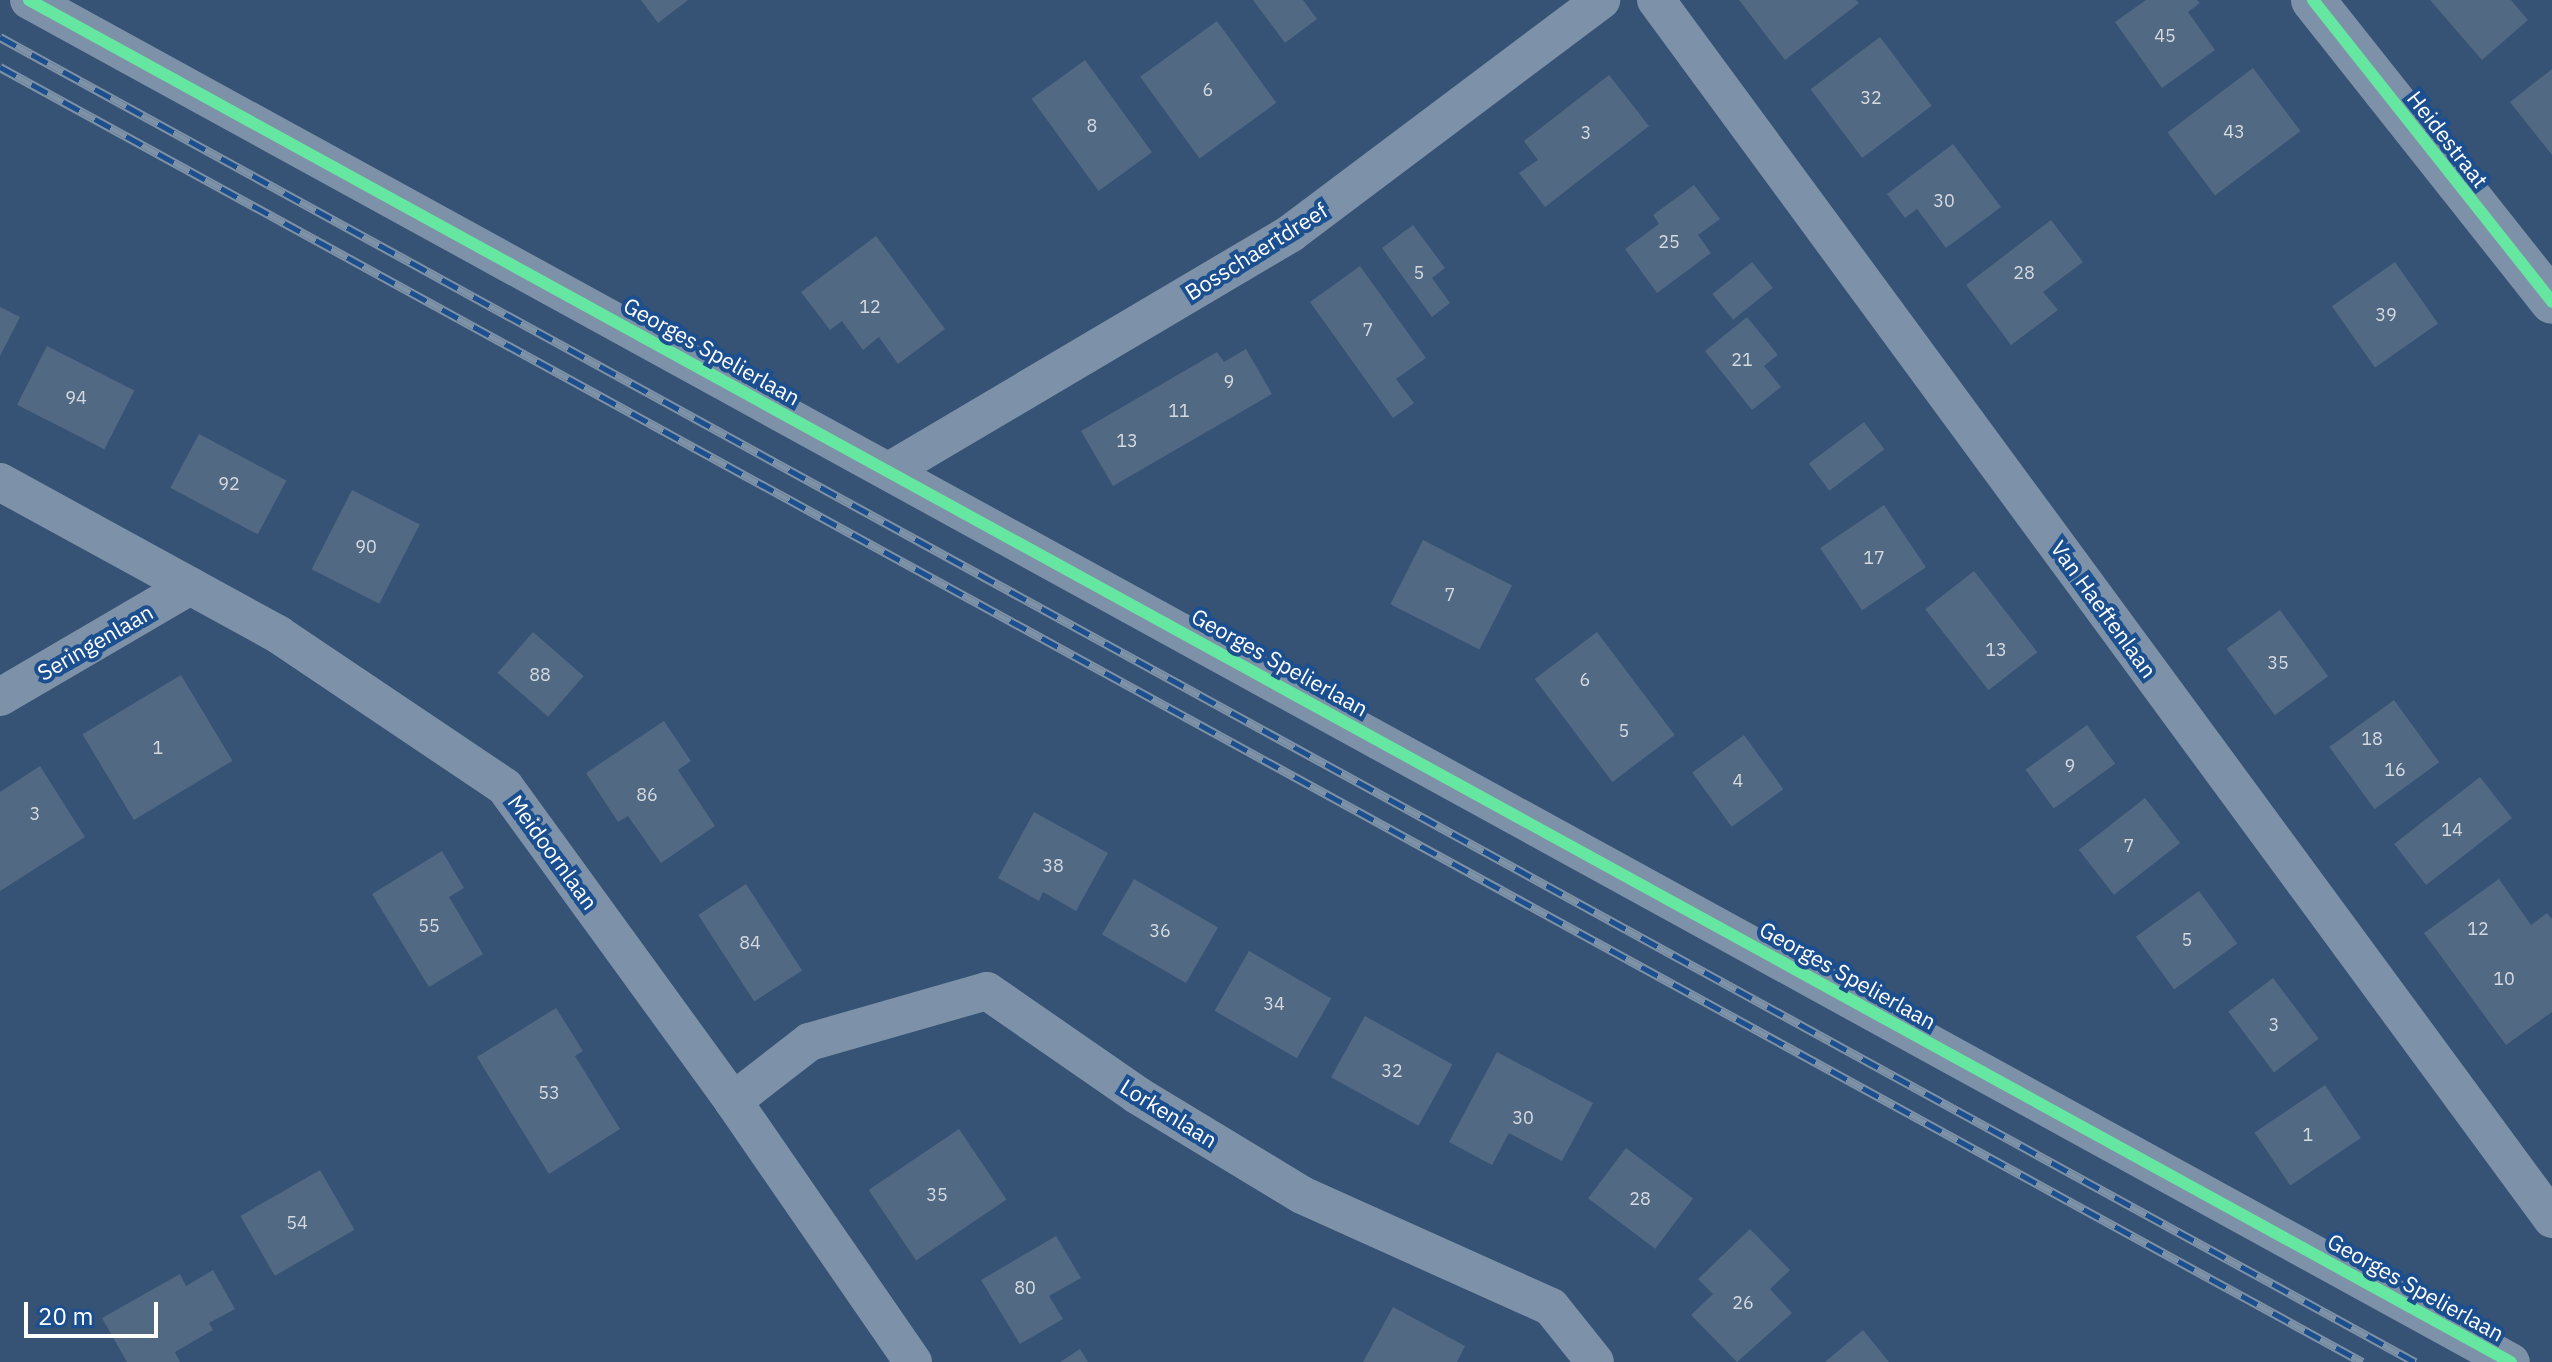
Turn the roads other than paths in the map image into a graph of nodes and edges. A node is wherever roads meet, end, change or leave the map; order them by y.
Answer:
1 (29, 0) edge
2 (1601, 0) edge
3 (1656, 0) edge
4 (2313, 0) edge
5 (2552, 302) edge
6 (889, 471) junction
7 (0, 482) edge
8 (190, 586) junction
9 (0, 697) edge
10 (733, 1101) junction
11 (2552, 1219) edge
12 (913, 1362) edge
13 (1595, 1362) edge
14 (2511, 1362) edge

1 - 6 street, Georges Spelierlaan
2 - 6 street, Bosschaertdreef
3 - 11 street, Van Haeftenlaan
4 - 5 street, Heidestraat
6 - 14 street, Georges Spelierlaan
7 - 8 street, Meidoornlaan
8 - 9 street, Seringenlaan
8 - 10 street, Meidoornlaan
10 - 12 street, Meidoornlaan
10 - 13 street, Lorkenlaan

